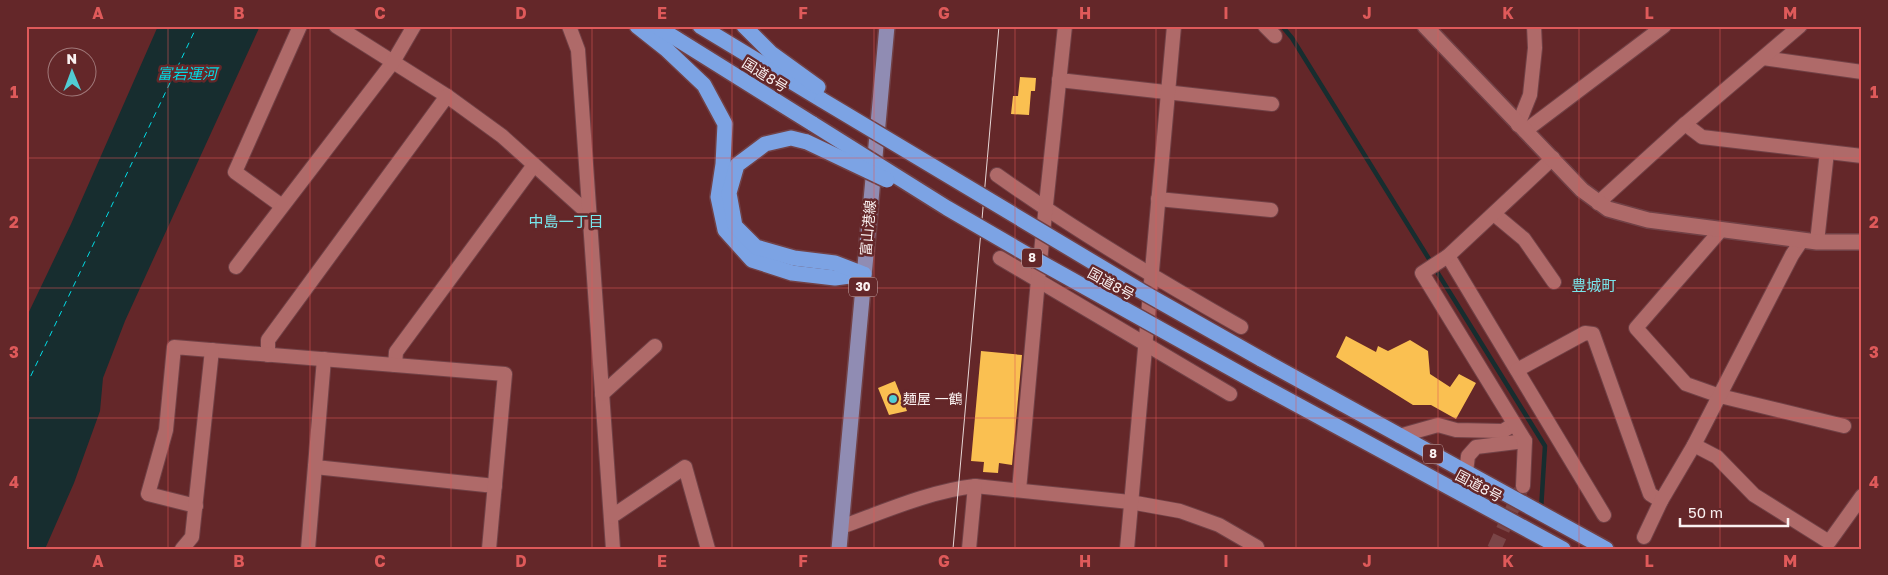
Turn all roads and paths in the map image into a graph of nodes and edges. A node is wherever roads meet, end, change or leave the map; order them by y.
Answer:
1 (300, 26) edge
2 (336, 26) edge
3 (414, 26) edge
4 (569, 26) edge
5 (637, 26) edge
6 (656, 26) edge
7 (700, 26) edge
8 (744, 26) edge
9 (887, 26) edge
10 (1065, 26) edge
11 (1174, 26) edge
12 (1425, 26) edge
13 (1534, 26) edge
14 (1664, 26) edge
15 (1800, 26) edge
16 (1763, 58) junction
17 (393, 62) junction
18 (1862, 72) edge
19 (1059, 80) junction
20 (1168, 92) junction
21 (447, 96) junction
22 (825, 97) junction
23 (1272, 104) dead end
24 (1685, 124) junction
25 (1522, 128) junction
26 (1828, 152) junction
27 (1862, 156) edge
28 (1553, 158) junction
29 (534, 165) junction
30 (998, 175) dead end
31 (1158, 199) junction
32 (1598, 203) junction
33 (282, 206) junction
34 (947, 208) junction
35 (1045, 208) junction
36 (1271, 210) dead end
37 (1494, 214) junction
38 (590, 215) junction
39 (1721, 230) junction
40 (1810, 241) junction
41 (1862, 242) edge
42 (1448, 256) junction
43 (1000, 258) dead end
44 (236, 268) dead end
45 (864, 274) junction
46 (1151, 276) junction
47 (1038, 280) junction
48 (1554, 282) dead end
49 (1241, 328) dead end
50 (1145, 344) junction
51 (655, 346) dead end
52 (212, 350) junction
53 (268, 355) junction
54 (324, 360) junction
55 (395, 365) junction
56 (1517, 370) junction
57 (602, 394) junction
58 (1230, 394) dead end
59 (1720, 396) junction
60 (1514, 424) junction
61 (1844, 426) dead end
62 (1399, 436) junction
63 (1525, 441) junction
64 (1694, 445) junction
65 (315, 467) junction
66 (1466, 472) junction
67 (495, 486) junction
68 (975, 486) junction
69 (1523, 486) tunnel mouth
70 (1019, 490) junction
71 (1862, 496) edge
72 (1130, 502) junction
73 (1662, 502) junction
74 (196, 506) junction
75 (1604, 515) dead end
76 (611, 517) junction
77 (841, 527) junction
78 (1644, 537) dead end
79 (1256, 548) dead end
80 (182, 549) edge
81 (308, 549) edge
82 (489, 549) edge
83 (613, 549) edge
84 (708, 549) edge
85 (839, 549) edge
86 (968, 549) edge
87 (1127, 549) edge
88 (1563, 549) edge
89 (1606, 549) edge

1 - 33 street
2 - 17 street
3 - 17 street
4 - 38 street
5 - 45 highway
6 - 34 highway, 国道8号 / 8, bridge
7 - 22 highway, 国道8号
8 - 22 highway
9 - 45 main road, 富山港線 / 30
10 - 19 street
11 - 20 street
12 - 25 street
13 - 25 street
14 - 25 street
15 - 16 street
16 - 18 street
16 - 24 street
17 - 21 street
17 - 33 street
19 - 20 street
19 - 35 street
20 - 23 street
20 - 31 street
21 - 29 street
21 - 53 street
22 - 62 highway, 国道8号 / 8, bridge
24 - 26 street
24 - 32 street
25 - 28 street
26 - 27 street
26 - 40 street
28 - 32 street
28 - 37 street
29 - 38 street
29 - 55 street
30 - 35 street
31 - 36 street
31 - 46 street
32 - 39 street
33 - 44 street
34 - 45 highway, bridge
34 - 88 highway, 国道8号 / 8, bridge
35 - 46 street
35 - 47 street
37 - 42 street
37 - 48 street
38 - 57 street
39 - 40 street
39 - 59 street
40 - 41 street
40 - 59 street
42 - 56 street
42 - 60 street
43 - 47 street
45 - 77 main road, 富山港線 / 30
46 - 49 street
46 - 50 street
47 - 50 street
47 - 70 street
50 - 58 street
50 - 72 street
51 - 57 street
52 - 53 street
52 - 74 street
52 - 74 street
53 - 54 street
54 - 55 street
54 - 65 street
55 - 67 street
56 - 73 street
56 - 75 street
57 - 76 street
59 - 61 street
59 - 64 street
60 - 62 street
60 - 63 street
62 - 66 highway, 国道8号 / 8
63 - 66 street
63 - 69 street
64 - 71 street
64 - 73 street
65 - 67 street
65 - 81 street
66 - 89 highway, 国道8号 / 8
67 - 82 street
68 - 70 street
68 - 77 street
68 - 86 street
70 - 72 street
72 - 79 street
72 - 87 street
73 - 78 street
74 - 80 street
76 - 83 street
76 - 84 street
77 - 85 main road, 富山港線 / 30

